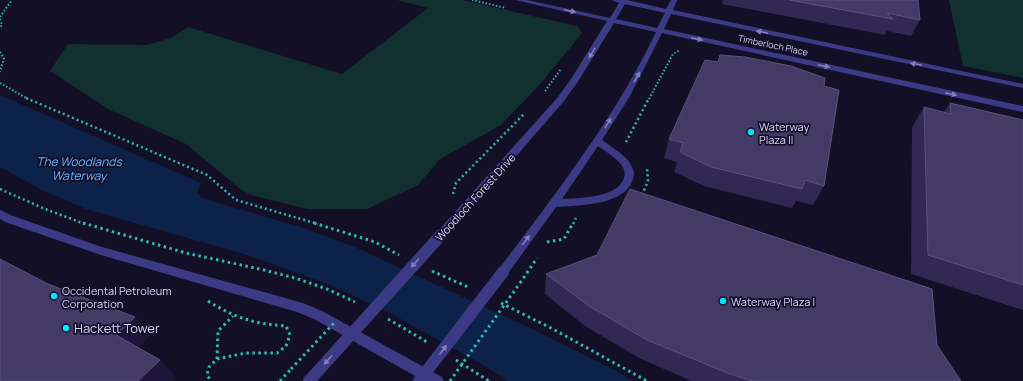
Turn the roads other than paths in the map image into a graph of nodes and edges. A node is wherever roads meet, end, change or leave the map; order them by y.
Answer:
1 (518, 0) edge
2 (614, 0) edge
3 (674, 0) edge
4 (624, 1) edge
5 (668, 12) junction
6 (612, 20) junction
7 (659, 30) junction
8 (1023, 86) edge
9 (1023, 109) edge
10 (597, 141) junction
11 (552, 204) junction
12 (0, 214) edge
13 (309, 381) edge
14 (419, 381) edge
15 (437, 381) edge

1 -> 6 street, Timberloch Place
2 - 4 street, Timberloch Place
3 - 5 street
4 - 5 street, Timberloch Place
4 - 6 street, Woodloch Forest Drive
5 - 7 street
8 -> 5 street, Timberloch Place
6 - 7 street, Timberloch Place
6 -> 13 street, Woodloch Forest Drive, bridge
7 -> 9 street, Timberloch Place
10 -> 7 street
10 - 11 street
10 - 11 street
14 -> 11 street, bridge
12 - 15 street

